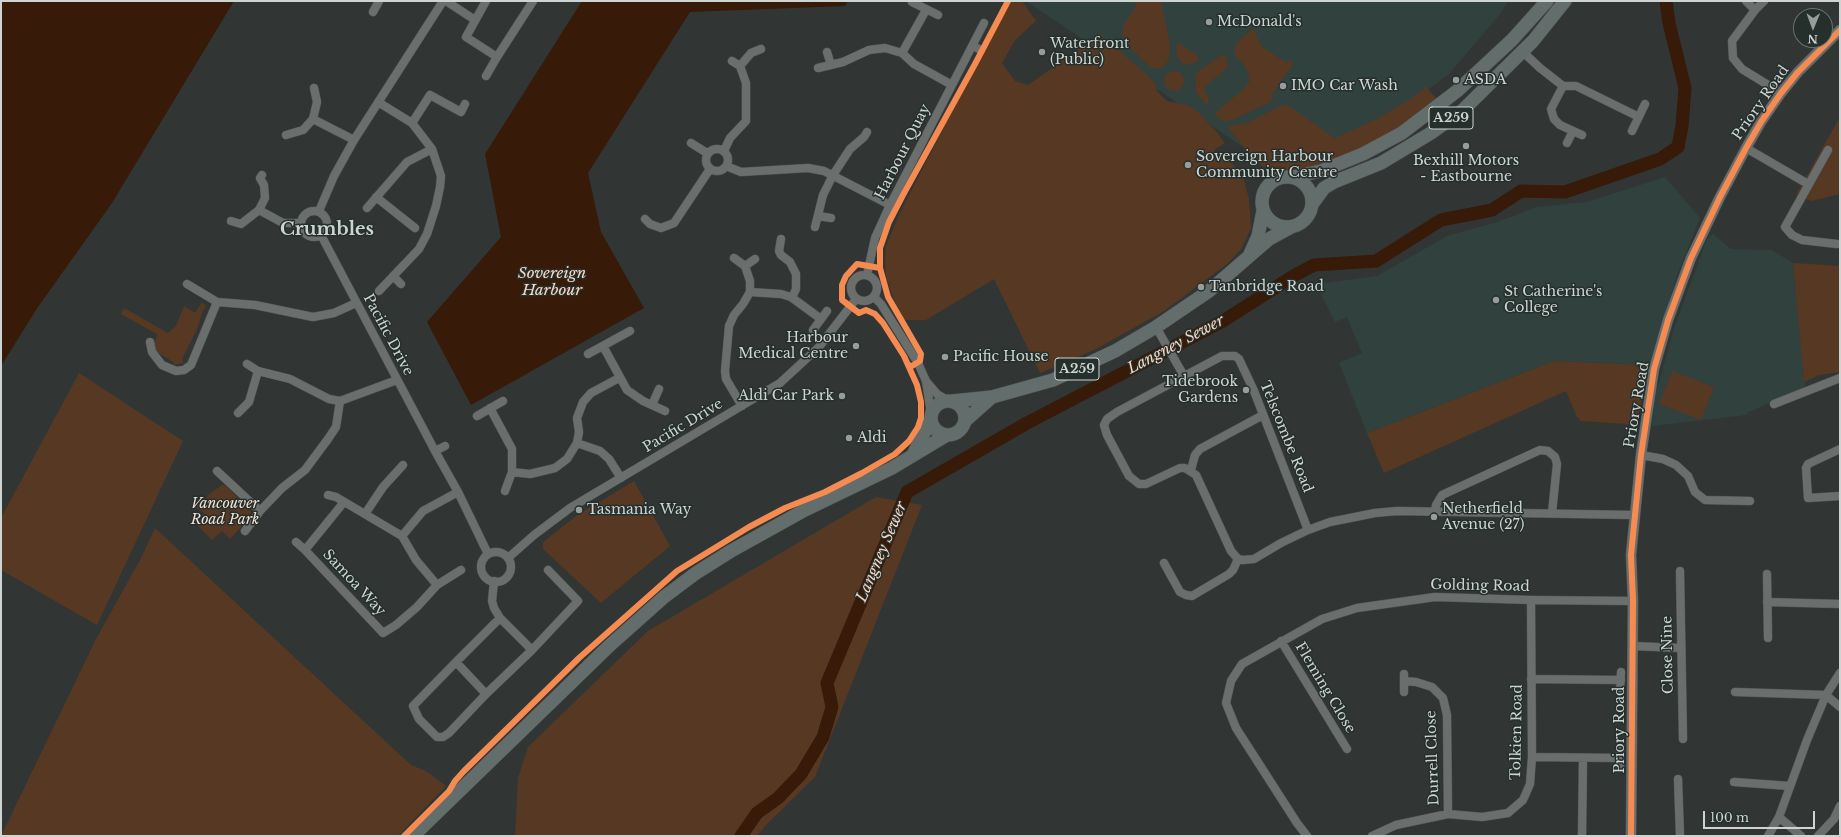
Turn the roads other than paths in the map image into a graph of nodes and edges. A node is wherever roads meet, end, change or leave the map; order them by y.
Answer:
1 (379, 1) edge
2 (443, 1) edge
3 (446, 1) edge
4 (486, 1) edge
5 (533, 1) edge
6 (1546, 1) edge
7 (1565, 1) edge
8 (1746, 1) edge
9 (1764, 1) edge
10 (912, 2) dead end
11 (926, 10) junction
12 (1755, 10) junction
13 (372, 12) dead end
14 (938, 15) dead end
15 (475, 20) junction
16 (984, 23) dead end
17 (1840, 30) edge
18 (973, 46) junction
19 (760, 49) dead end
20 (982, 50) dead end
21 (827, 52) dead end
22 (1523, 52) junction
23 (902, 53) junction
24 (497, 57) junction
25 (732, 61) dead end
26 (831, 65) junction
27 (740, 66) junction
28 (818, 68) dead end
29 (486, 76) dead end
30 (952, 85) junction
31 (1563, 86) junction
32 (314, 88) dead end
33 (1781, 93) junction
34 (378, 102) junction
35 (466, 104) dead end
36 (1646, 104) dead end
37 (1639, 118) junction
38 (313, 119) junction
39 (412, 123) junction
40 (1574, 131) junction
41 (1632, 131) dead end
42 (866, 132) dead end
43 (286, 135) dead end
44 (1582, 135) dead end
45 (354, 140) junction
46 (860, 141) junction
47 (691, 143) dead end
48 (1567, 143) dead end
49 (866, 148) dead end
50 (1746, 148) junction
51 (432, 149) junction
52 (724, 150) junction
53 (1828, 150) dead end
54 (707, 154) junction
55 (726, 166) junction
56 (710, 169) junction
57 (262, 175) dead end
58 (833, 175) junction
59 (1293, 177) junction
60 (1808, 184) junction
61 (376, 197) junction
62 (1313, 203) junction
63 (890, 205) junction
64 (367, 208) dead end
65 (259, 210) junction
66 (319, 211) junction
67 (1263, 211) junction
68 (818, 216) junction
69 (831, 218) dead end
70 (645, 219) dead end
71 (232, 221) dead end
72 (301, 223) junction
73 (815, 227) dead end
74 (1291, 227) junction
75 (416, 228) dead end
76 (321, 235) junction
77 (782, 239) dead end
78 (1836, 244) dead end
79 (1249, 255) junction
80 (734, 258) dead end
81 (755, 259) dead end
82 (745, 266) junction
83 (867, 275) junction
84 (393, 276) junction
85 (187, 284) dead end
86 (400, 284) dead end
87 (379, 291) dead end
88 (750, 292) junction
89 (874, 297) junction
90 (792, 298) junction
91 (856, 299) junction
92 (217, 302) junction
93 (356, 303) junction
94 (827, 311) dead end
95 (821, 319) junction
96 (1156, 328) junction
97 (813, 330) dead end
98 (630, 331) dead end
99 (150, 342) dead end
100 (603, 346) junction
101 (588, 354) dead end
102 (247, 364) dead end
103 (258, 371) junction
104 (1184, 376) junction
105 (619, 378) junction
106 (1840, 378) edge
107 (397, 380) junction
108 (926, 381) junction
109 (659, 389) dead end
110 (992, 397) junction
111 (340, 401) junction
112 (503, 401) dead end
113 (950, 401) junction
114 (1774, 404) dead end
115 (652, 405) junction
116 (742, 406) junction
117 (490, 408) junction
118 (665, 411) dead end
119 (238, 413) dead end
120 (1263, 415) junction
121 (477, 416) dead end
122 (931, 417) junction
123 (965, 421) junction
124 (947, 435) junction
125 (577, 443) junction
126 (445, 446) dead end
127 (1840, 449) edge
128 (435, 451) junction
129 (913, 455) junction
130 (1641, 455) junction
131 (403, 465) dead end
132 (1191, 470) junction
133 (217, 471) dead end
134 (512, 472) junction
135 (621, 478) junction
136 (505, 491) dead end
137 (458, 492) junction
138 (328, 494) dead end
139 (1840, 496) edge
140 (1750, 501) dead end
141 (344, 502) junction
142 (260, 510) junction
143 (1436, 512) junction
144 (1552, 513) junction
145 (365, 514) junction
146 (1634, 515) junction
147 (1308, 530) junction
148 (246, 531) dead end
149 (402, 536) junction
150 (296, 542) dead end
151 (305, 550) junction
152 (488, 554) junction
153 (508, 558) junction
154 (1238, 559) junction
155 (1164, 563) dead end
156 (461, 570) dead end
157 (548, 570) dead end
158 (1680, 571) dead end
159 (1767, 574) dead end
160 (494, 581) junction
161 (437, 585) junction
162 (1531, 600) junction
163 (1633, 601) junction
164 (1767, 602) junction
165 (1840, 604) edge
166 (500, 618) junction
167 (1768, 638) dead end
168 (1281, 641) junction
169 (1632, 646) junction
170 (1681, 648) junction
171 (532, 650) junction
172 (456, 662) junction
173 (1621, 672) dead end
174 (1840, 673) edge
175 (1531, 679) junction
176 (1621, 680) junction
177 (1620, 690) dead end
178 (1404, 692) dead end
179 (1735, 692) dead end
180 (486, 694) junction
181 (1826, 695) junction
182 (1840, 707) edge
183 (1682, 739) dead end
184 (1346, 749) dead end
185 (1532, 757) junction
186 (1583, 758) junction
187 (1620, 768) dead end
188 (1678, 779) dead end
189 (1734, 782) dead end
190 (1790, 786) junction
191 (1840, 806) edge
192 (1448, 814) junction
193 (1779, 817) junction
194 (413, 836) edge
195 (1307, 836) edge
196 (1372, 836) edge
197 (1582, 836) edge
198 (1631, 836) edge
199 (1680, 836) edge
200 (1768, 836) edge
201 (1801, 836) edge
202 (1818, 836) edge

1 - 13 street
2 - 34 street
3 - 15 street
4 - 15 street
5 - 24 street
6 - 59 main road, A259
7 - 22 main road, A259
8 - 12 street
9 - 12 street
10 - 11 street
11 - 14 street
11 - 23 street
12 - 33 street
15 - 24 street
16 - 18 street, Harbour Quay
17 - 33 street, Priory Road
18 - 20 street
18 - 30 street, Harbour Quay
19 - 27 street
21 - 26 street
22 - 31 street
22 - 62 main road, A259
23 - 26 street
23 - 30 street
24 - 29 street
25 - 27 street
26 - 28 street
27 - 52 street
30 - 63 street, Harbour Quay
31 - 37 street
31 - 40 street
32 - 38 street
33 - 50 street, Priory Road
34 - 39 street
34 - 45 street
35 - 39 street
36 - 37 street
37 - 41 street
38 - 43 street
38 - 45 street
39 - 51 street
40 - 44 street
40 - 48 street
42 - 46 street
45 - 66 street
46 - 49 street
46 - 58 street
47 - 54 street
50 - 60 street
50 - 130 street, Priory Road
51 - 61 street
51 - 84 street
52 - 54 street
52 - 55 street
53 - 60 street
54 - 56 street
55 - 56 street
55 - 58 street
56 - 70 street
57 - 65 street
58 - 63 street
58 - 68 street
59 - 62 main road
59 - 67 main road
60 - 78 street
61 - 64 street
61 - 75 street
62 - 74 main road
63 - 83 street, Harbour Quay
65 - 71 street
65 - 72 street
66 - 72 street
66 - 76 street
67 - 74 main road
67 - 79 main road, A259
68 - 69 street
68 - 73 street
72 - 76 street
74 - 79 main road, A259
76 - 93 street, Pacific Drive
77 - 90 street
79 - 96 main road, A259
80 - 82 street
81 - 82 street
82 - 88 street
83 - 89 street
83 - 91 street
84 - 86 street
84 - 87 street
85 - 92 street
88 - 90 street
88 - 116 street
89 - 91 street
89 - 108 street
90 - 95 street
91 - 116 street, Pacific Drive
92 - 93 street
92 - 99 street
93 - 107 street, Pacific Drive
94 - 95 street
95 - 97 street
96 - 104 street
96 - 110 main road, A259
98 - 100 street
100 - 101 street
100 - 105 street
102 - 103 street
103 - 111 street
103 - 119 street
104 - 120 street, Telscombe Road
104 - 132 street
105 - 115 street
105 - 125 street
106 - 114 street
107 - 111 street
107 - 128 street, Pacific Drive
108 - 113 street
108 - 122 street
109 - 115 street
110 - 113 main road, A259
110 - 123 main road, A259
111 - 142 street
112 - 117 street
113 - 122 main road
113 - 123 main road
115 - 118 street
116 - 135 street, Pacific Drive
117 - 121 street
117 - 134 street
120 - 132 street
120 - 147 street, Telscombe Road
122 - 124 main road
122 - 129 main road
123 - 124 main road
124 - 129 main road
125 - 134 street
125 - 135 street
126 - 128 street
127 - 139 street
128 - 137 street, Pacific Drive
129 - 194 main road
130 - 140 street
130 - 146 street, Priory Road
131 - 145 street
132 - 154 street
133 - 142 street
134 - 136 street
135 - 153 street, Pacific Drive
137 - 149 street
137 - 152 street, Pacific Drive
138 - 141 street
141 - 145 street
141 - 151 street
142 - 148 street
143 - 144 street
143 - 144 street
143 - 147 street
144 - 146 street
145 - 149 street
146 - 163 street, Priory Road
147 - 154 street
149 - 161 street
150 - 151 street, Samoa Way
151 - 161 street, Samoa Way
152 - 153 street
152 - 160 street
153 - 160 street
154 - 155 street
156 - 161 street
157 - 171 street
158 - 170 street, Close Nine
159 - 164 street
160 - 166 street
162 - 163 street, Golding Road
162 - 168 street, Golding Road
162 - 175 street, Tolkien Road
163 - 169 street, Priory Road
164 - 165 street
164 - 167 street
166 - 171 street
166 - 172 street
168 - 184 street, Fleming Close
168 - 195 street, Golding Road
169 - 170 street
169 - 198 street, Priory Road
170 - 183 street, Close Nine
171 - 180 street
172 - 180 street
172 - 180 street
173 - 176 street
174 - 181 street
175 - 176 street
175 - 185 street, Tolkien Road
176 - 177 street
178 - 192 street, Durrell Close
179 - 181 street
181 - 182 street
181 - 190 street
185 - 186 street
185 - 192 street, Tolkien Road
186 - 187 street
186 - 197 street
188 - 199 street
189 - 190 street
190 - 193 street
191 - 202 street
192 - 196 street, Tolkien Road
193 - 200 street
193 - 201 street

